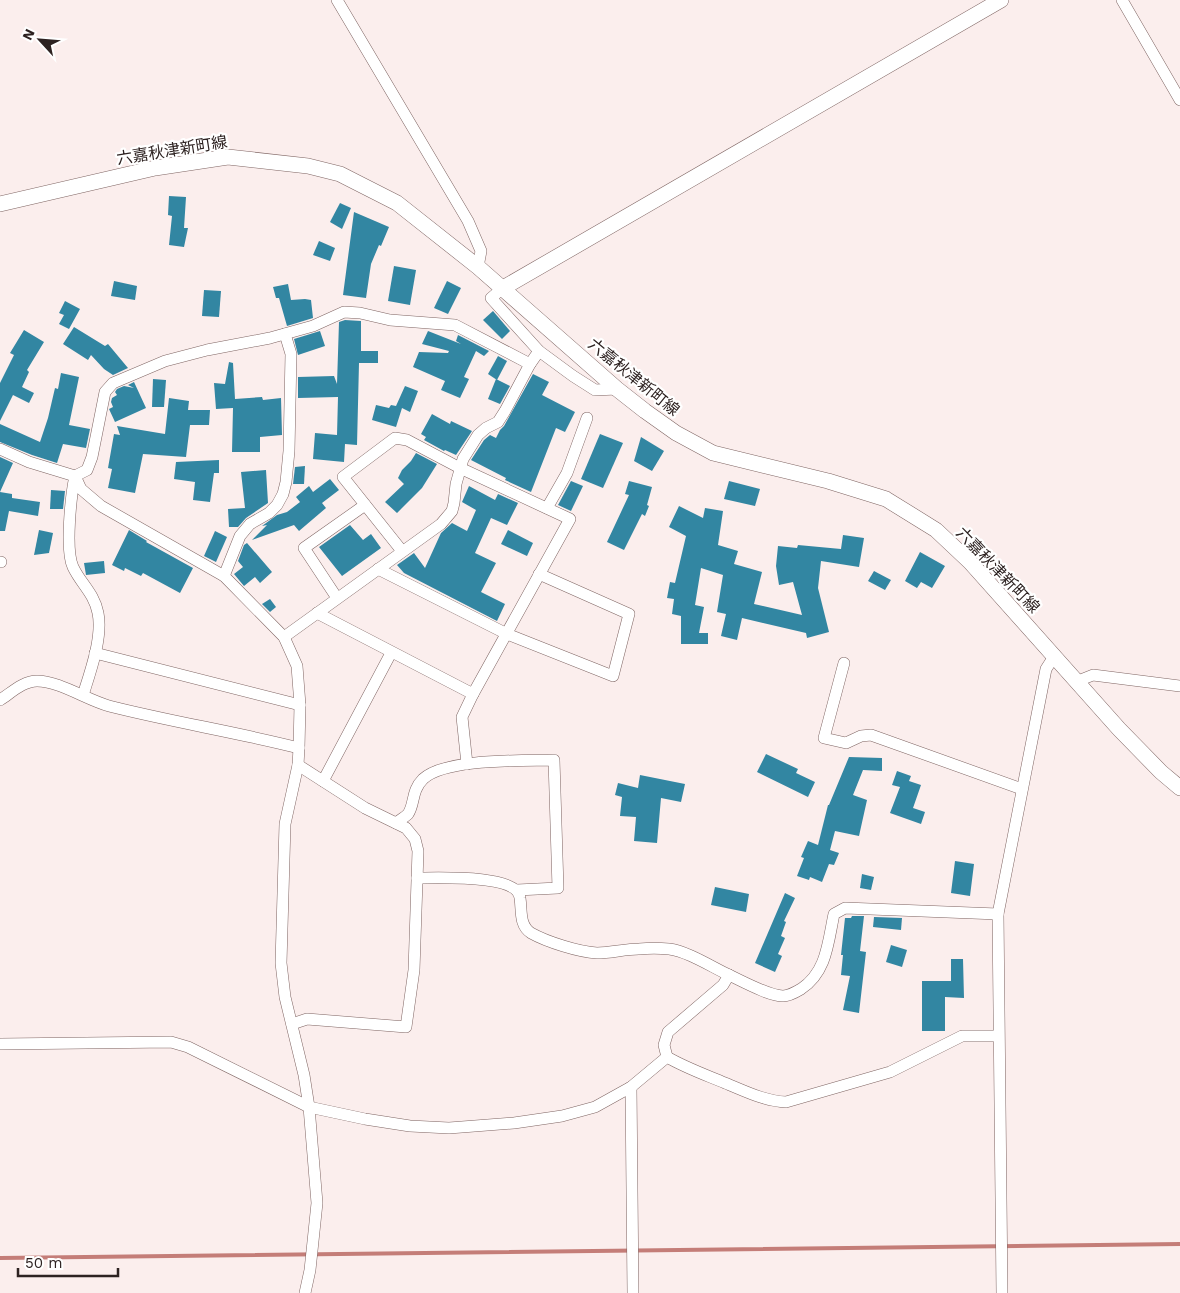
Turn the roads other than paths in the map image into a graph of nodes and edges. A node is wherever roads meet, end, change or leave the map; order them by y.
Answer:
1 (337, 0) edge
2 (1001, 0) edge
3 (1122, 0) edge
4 (1180, 100) edge
5 (0, 204) edge
6 (478, 266) junction
7 (503, 288) junction
8 (285, 334) junction
9 (539, 351) junction
10 (530, 364) junction
11 (617, 388) junction
12 (587, 418) dead end
13 (0, 449) edge
14 (460, 468) junction
15 (75, 476) junction
16 (364, 505) junction
17 (547, 508) junction
18 (402, 551) junction
19 (378, 569) junction
20 (539, 574) junction
21 (224, 576) junction
22 (337, 598) junction
23 (317, 613) junction
24 (506, 634) junction
25 (284, 637) junction
26 (392, 652) junction
27 (95, 653) junction
28 (1055, 655) junction
29 (844, 662) dead end
30 (1078, 681) junction
31 (1180, 686) edge
32 (473, 694) junction
33 (83, 695) junction
34 (0, 700) edge
35 (300, 705) junction
36 (299, 748) junction
37 (467, 764) junction
38 (298, 765) junction
39 (323, 781) junction
40 (1180, 788) edge
41 (1022, 790) junction
42 (396, 823) junction
43 (417, 878) junction
44 (517, 890) junction
45 (998, 914) junction
46 (729, 975) junction
47 (292, 1024) junction
48 (998, 1036) junction
49 (0, 1044) edge
50 (667, 1057) junction
51 (631, 1087) junction
52 (309, 1107) junction
53 (305, 1293) edge
54 (633, 1293) edge
55 (1002, 1293) edge

1 - 6 street
2 - 7 main road
3 - 4 street
5 - 6 main road, 六嘉秋津新町線
6 - 7 main road, 六嘉秋津新町線
7 - 9 street
7 - 11 main road, 六嘉秋津新町線
8 - 10 street
8 - 15 street
8 - 21 street
9 - 10 street
9 - 11 street
10 - 14 street
11 - 28 main road, 六嘉秋津新町線
12 - 17 street
13 - 15 street
14 - 16 street
14 - 17 street
14 - 18 street
15 - 21 street
15 - 27 street
16 - 18 street
16 - 22 street
17 - 20 street
18 - 19 street
19 - 22 street
19 - 24 street
20 - 24 street
20 - 24 street
21 - 25 street
22 - 23 street
23 - 25 street
23 - 26 street
24 - 32 street
25 - 35 street
26 - 32 street
26 - 39 street
27 - 33 street
27 - 35 street
28 - 30 main road, 六嘉秋津新町線
28 - 41 street
29 - 41 street
30 - 31 street
30 - 40 main road, 六嘉秋津新町線
32 - 37 street
33 - 34 street
33 - 36 street
35 - 36 street
36 - 38 street
37 - 42 street
37 - 44 street
38 - 39 street
38 - 47 street
39 - 42 street
41 - 45 street
42 - 43 street
43 - 44 street
43 - 47 street
44 - 46 street
45 - 46 street
45 - 48 street
46 - 50 street
47 - 52 street
48 - 50 street
48 - 55 street
49 - 52 street
50 - 51 street
51 - 52 street
51 - 54 street
52 - 53 street

